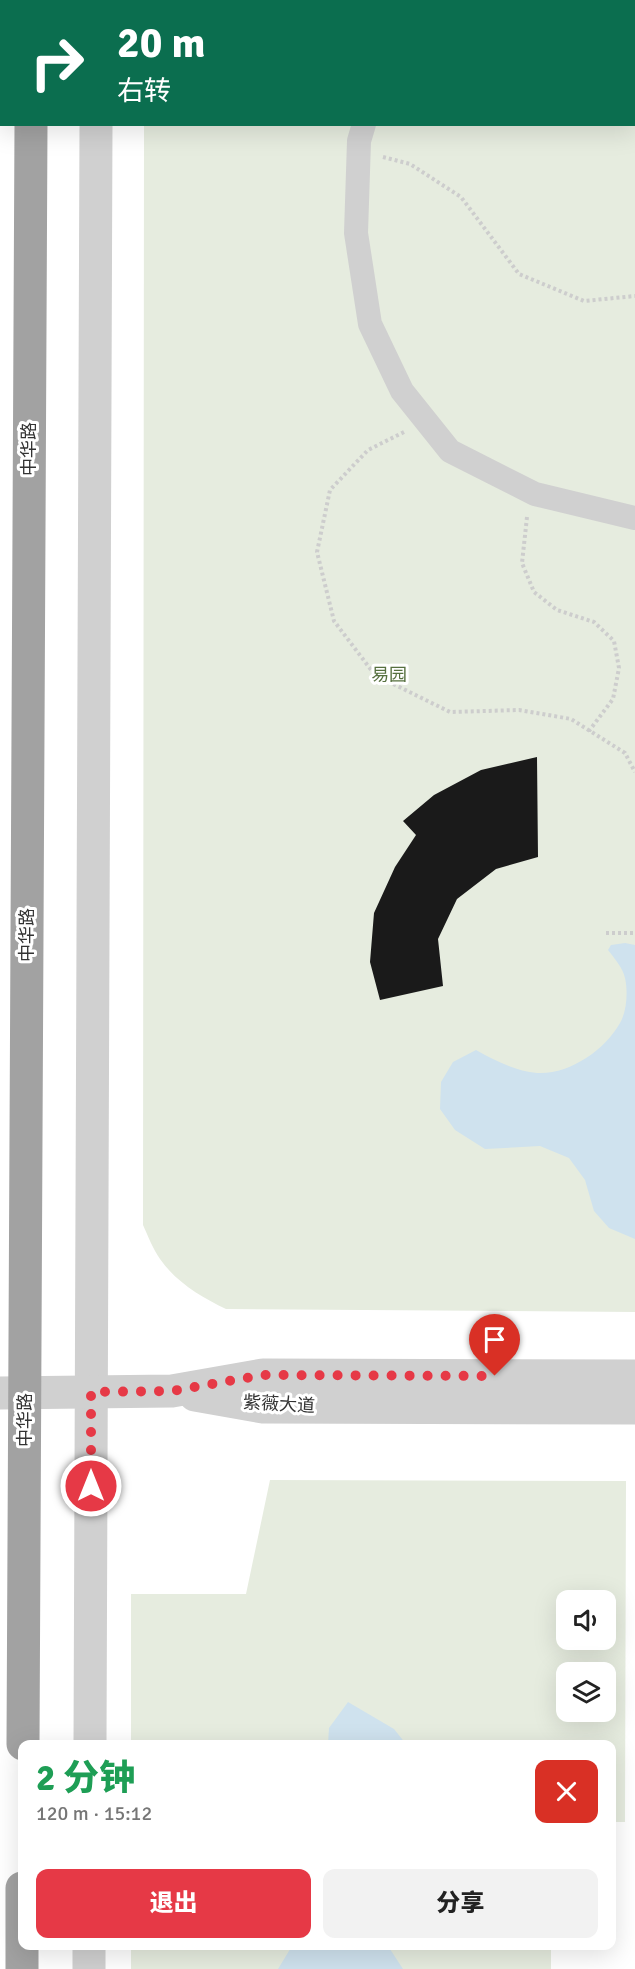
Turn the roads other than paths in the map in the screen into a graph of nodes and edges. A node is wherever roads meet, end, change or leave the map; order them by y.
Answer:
1 (31, 126) edge
2 (96, 126) edge
3 (364, 126) edge
4 (635, 518) edge
5 (635, 1376) edge
6 (172, 1391) junction
7 (91, 1392) junction
8 (12, 1393) edge
9 (635, 1408) edge
10 (23, 1740) edge
11 (90, 1740) edge
12 (22, 1950) edge
13 (89, 1950) edge
14 (22, 1969) edge
15 (89, 1969) edge

1 - 8 highway, 中华路
2 - 7 street
3 - 4 street
5 - 6 street, 紫薇大道
6 - 7 street
6 - 9 street, 紫薇大道
7 - 8 street
7 - 11 street
8 - 10 highway, 中华路
12 - 14 highway
13 - 15 street

